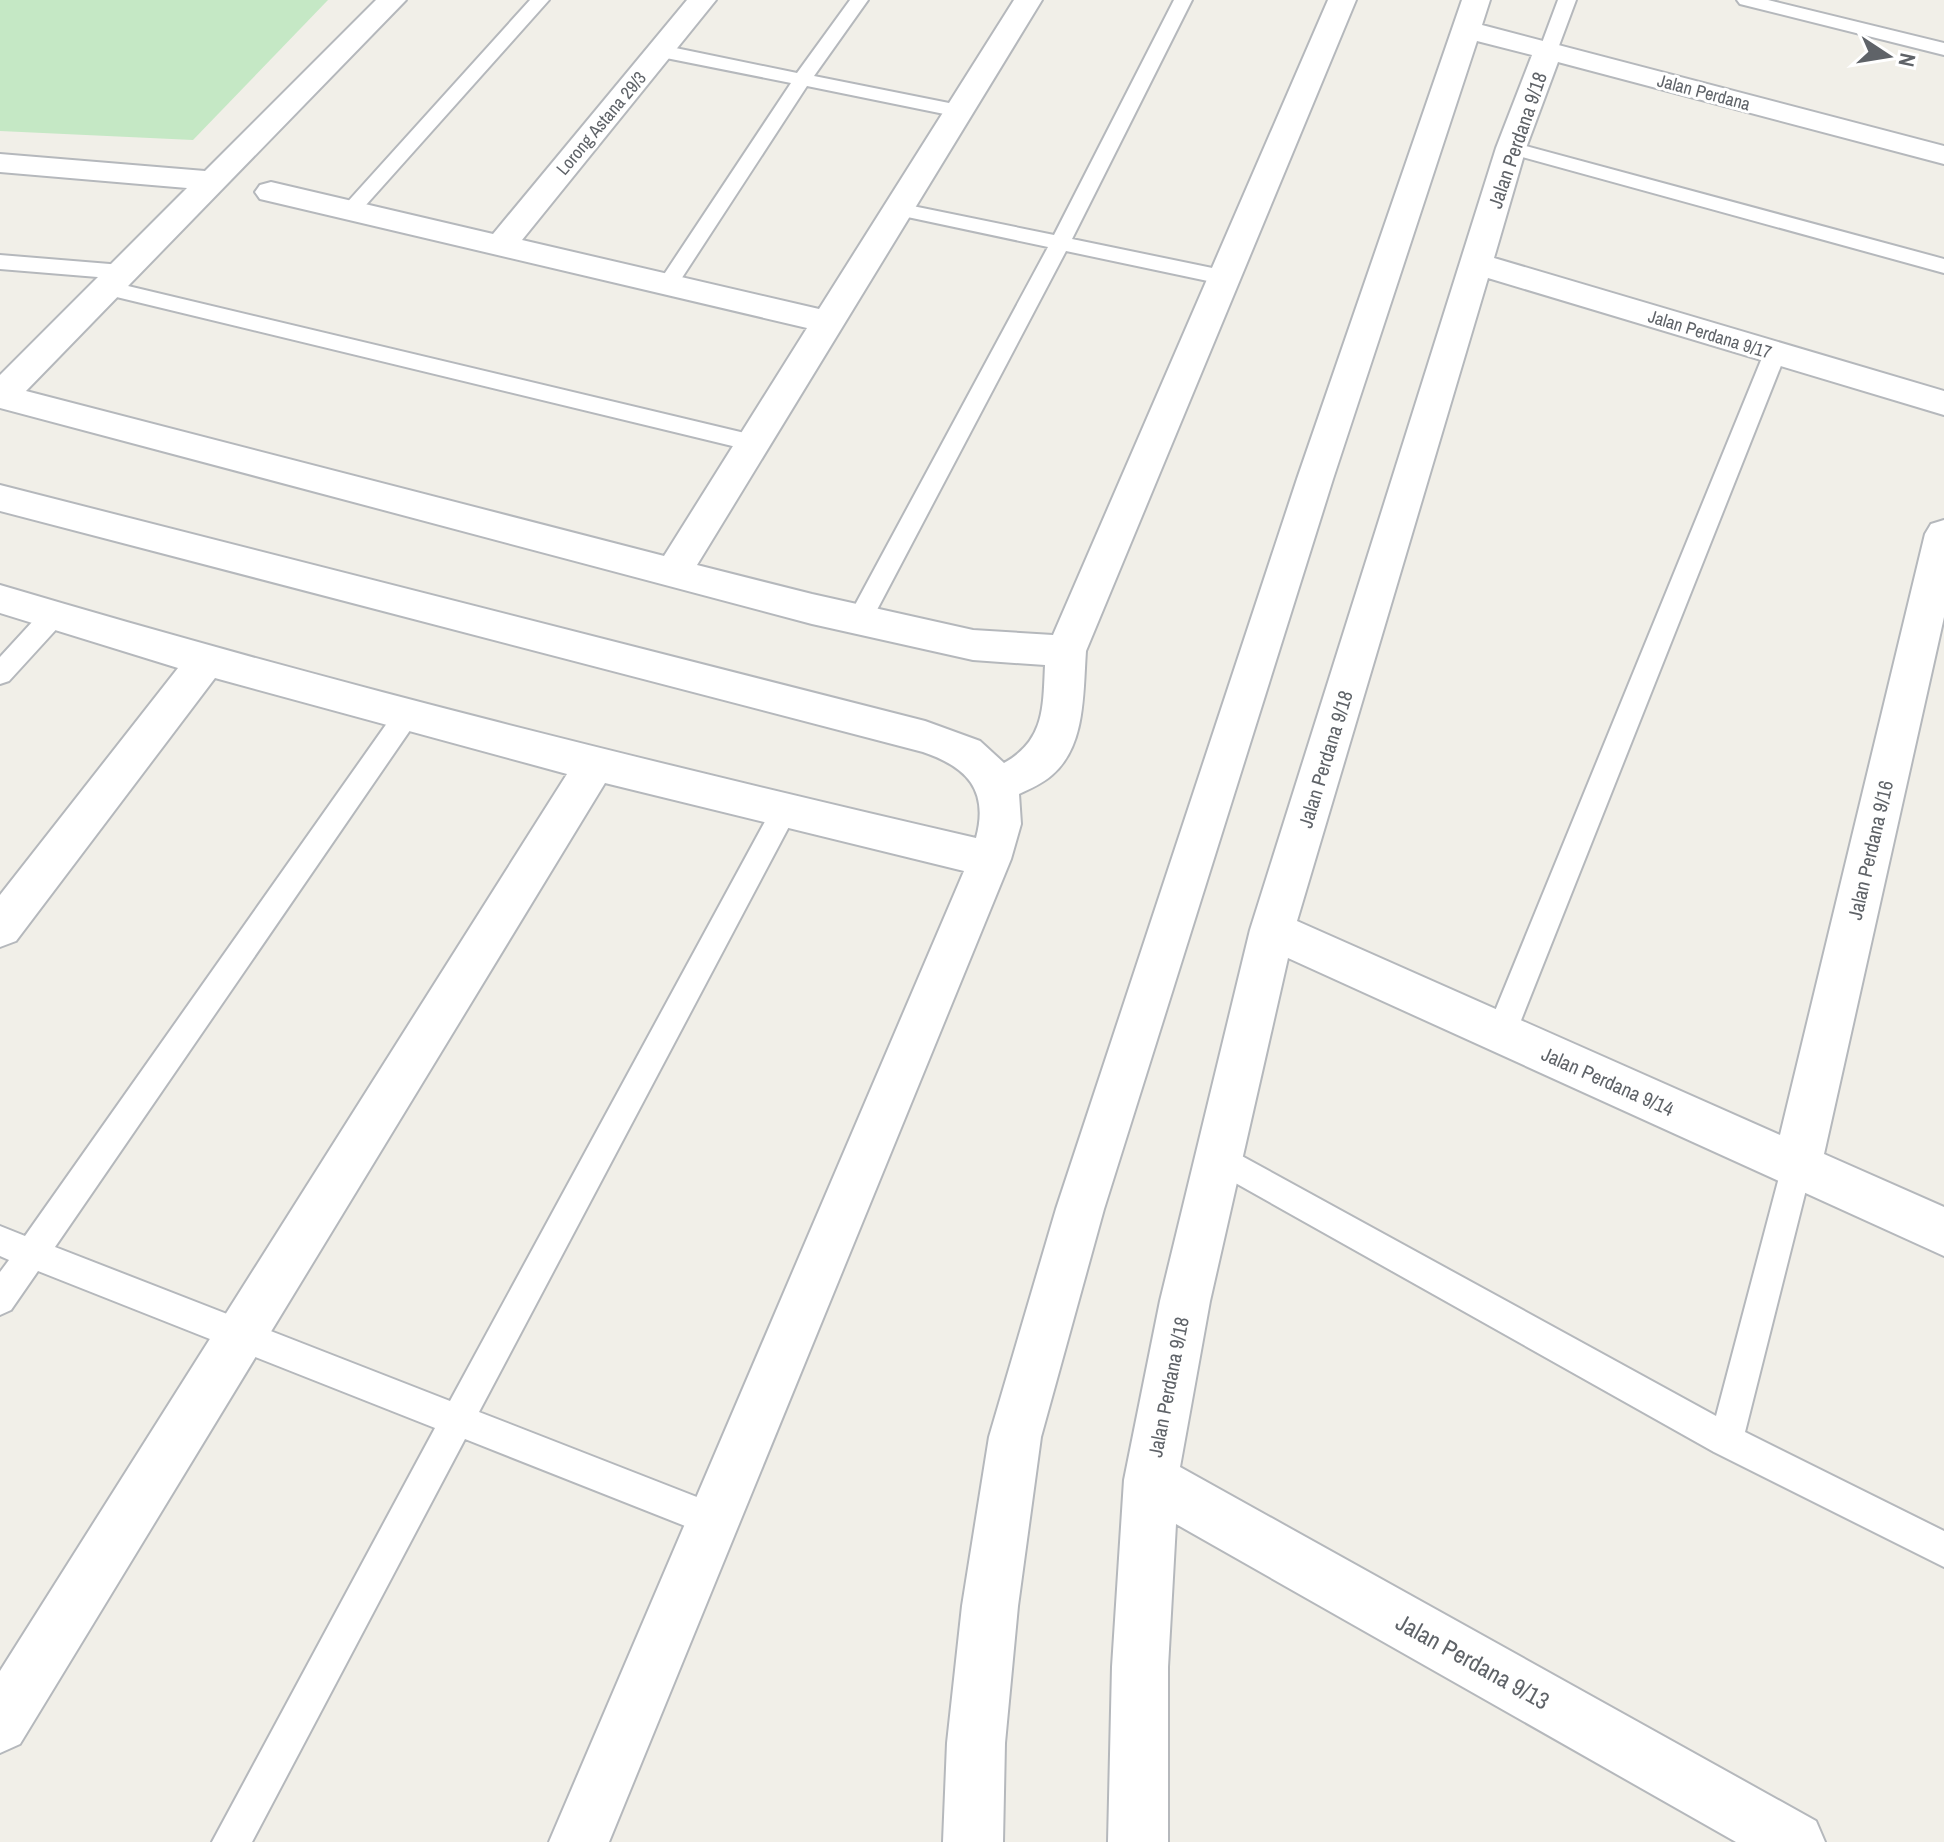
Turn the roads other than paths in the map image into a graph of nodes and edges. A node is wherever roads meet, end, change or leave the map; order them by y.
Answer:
1 (392, 0) edge
2 (540, 0) edge
3 (702, 0) edge
4 (859, 0) edge
5 (1028, 0) edge
6 (1183, 0) edge
7 (1342, 0) edge
8 (1567, 0) edge
9 (1746, 0) edge
10 (1470, 14) edge
11 (1944, 49) edge
12 (661, 51) junction
13 (1548, 51) junction
14 (803, 78) junction
15 (959, 111) junction
16 (1511, 148) junction
17 (1944, 155) edge
18 (0, 163) edge
19 (213, 181) junction
20 (271, 192) dead end
21 (898, 209) junction
22 (350, 211) junction
23 (1060, 243) junction
24 (500, 246) junction
25 (0, 262) edge
26 (1477, 264) junction
27 (1944, 266) edge
28 (1222, 277) junction
29 (114, 280) junction
30 (667, 285) junction
31 (828, 322) junction
32 (1775, 353) junction
33 (0, 396) edge
34 (1944, 403) edge
35 (753, 443) junction
36 (0, 498) edge
37 (1944, 534) edge
38 (673, 573) junction
39 (0, 599) edge
40 (53, 616) junction
41 (860, 618) junction
42 (1066, 651) junction
43 (206, 661) junction
44 (0, 674) edge
45 (406, 716) junction
46 (595, 764) junction
47 (998, 786) junction
48 (784, 811) junction
49 (990, 859) junction
50 (0, 928) edge
51 (1272, 930) junction
52 (1501, 1033) junction
53 (1218, 1157) junction
54 (1797, 1166) junction
55 (1944, 1232) edge
56 (0, 1241) edge
57 (32, 1254) junction
58 (0, 1299) edge
59 (240, 1336) junction
60 (458, 1421) junction
61 (1726, 1440) junction
62 (1151, 1480) junction
63 (713, 1520) junction
64 (1944, 1550) edge
65 (0, 1724) edge
66 (231, 1842) edge
67 (579, 1842) edge
68 (973, 1842) edge
69 (1138, 1842) edge
70 (1795, 1842) edge

1 - 19 street
2 - 22 lane
3 - 12 street, Lorong Astana 29/3
4 - 14 lane
5 - 15 street
6 - 23 lane
7 - 28 street
8 - 13 lane
9 - 11 lane
10 - 13 street, Jalan Perdana
10 - 68 street
12 - 14 lane
12 - 24 street, Lorong Astana 29/3
13 - 16 street, Jalan Perdana 9/18
13 - 17 street, Jalan Perdana
14 - 15 lane
14 - 30 lane
15 - 21 street
16 - 26 street, Jalan Perdana 9/18
16 - 27 lane
18 - 19 street
19 - 29 street
20 - 22 street
21 - 23 lane
21 - 31 street
22 - 24 street
23 - 28 lane
23 - 41 lane
24 - 30 street
25 - 29 lane
26 - 32 street, Jalan Perdana 9/17
26 - 51 street, Jalan Perdana 9/18
28 - 42 street
29 - 33 street
29 - 35 lane
30 - 31 street
31 - 35 street
32 - 34 street, Jalan Perdana 9/17
32 - 52 lane
33 - 38 street
35 - 38 street
36 - 47 street
37 - 54 street, Jalan Perdana 9/16
38 - 41 street
39 - 40 street
40 - 43 street
40 - 44 lane
41 - 42 street
42 - 47 street
43 - 45 street
43 - 50 street
45 - 46 street
45 - 57 lane
46 - 48 street
46 - 59 street
47 - 49 street
48 - 49 street
48 - 60 lane
49 - 63 street
51 - 52 street, Jalan Perdana 9/14
51 - 53 street, Jalan Perdana 9/18
52 - 54 street, Jalan Perdana 9/14
53 - 61 lane
53 - 62 street, Jalan Perdana 9/18
54 - 55 street, Jalan Perdana 9/14
54 - 61 lane
56 - 57 lane
57 - 58 lane
57 - 59 lane
59 - 60 lane
59 - 65 street
60 - 63 lane
60 - 66 lane
61 - 64 lane
62 - 69 street, Jalan Perdana 9/18
62 - 70 street, Jalan Perdana 9/13
63 - 67 street

